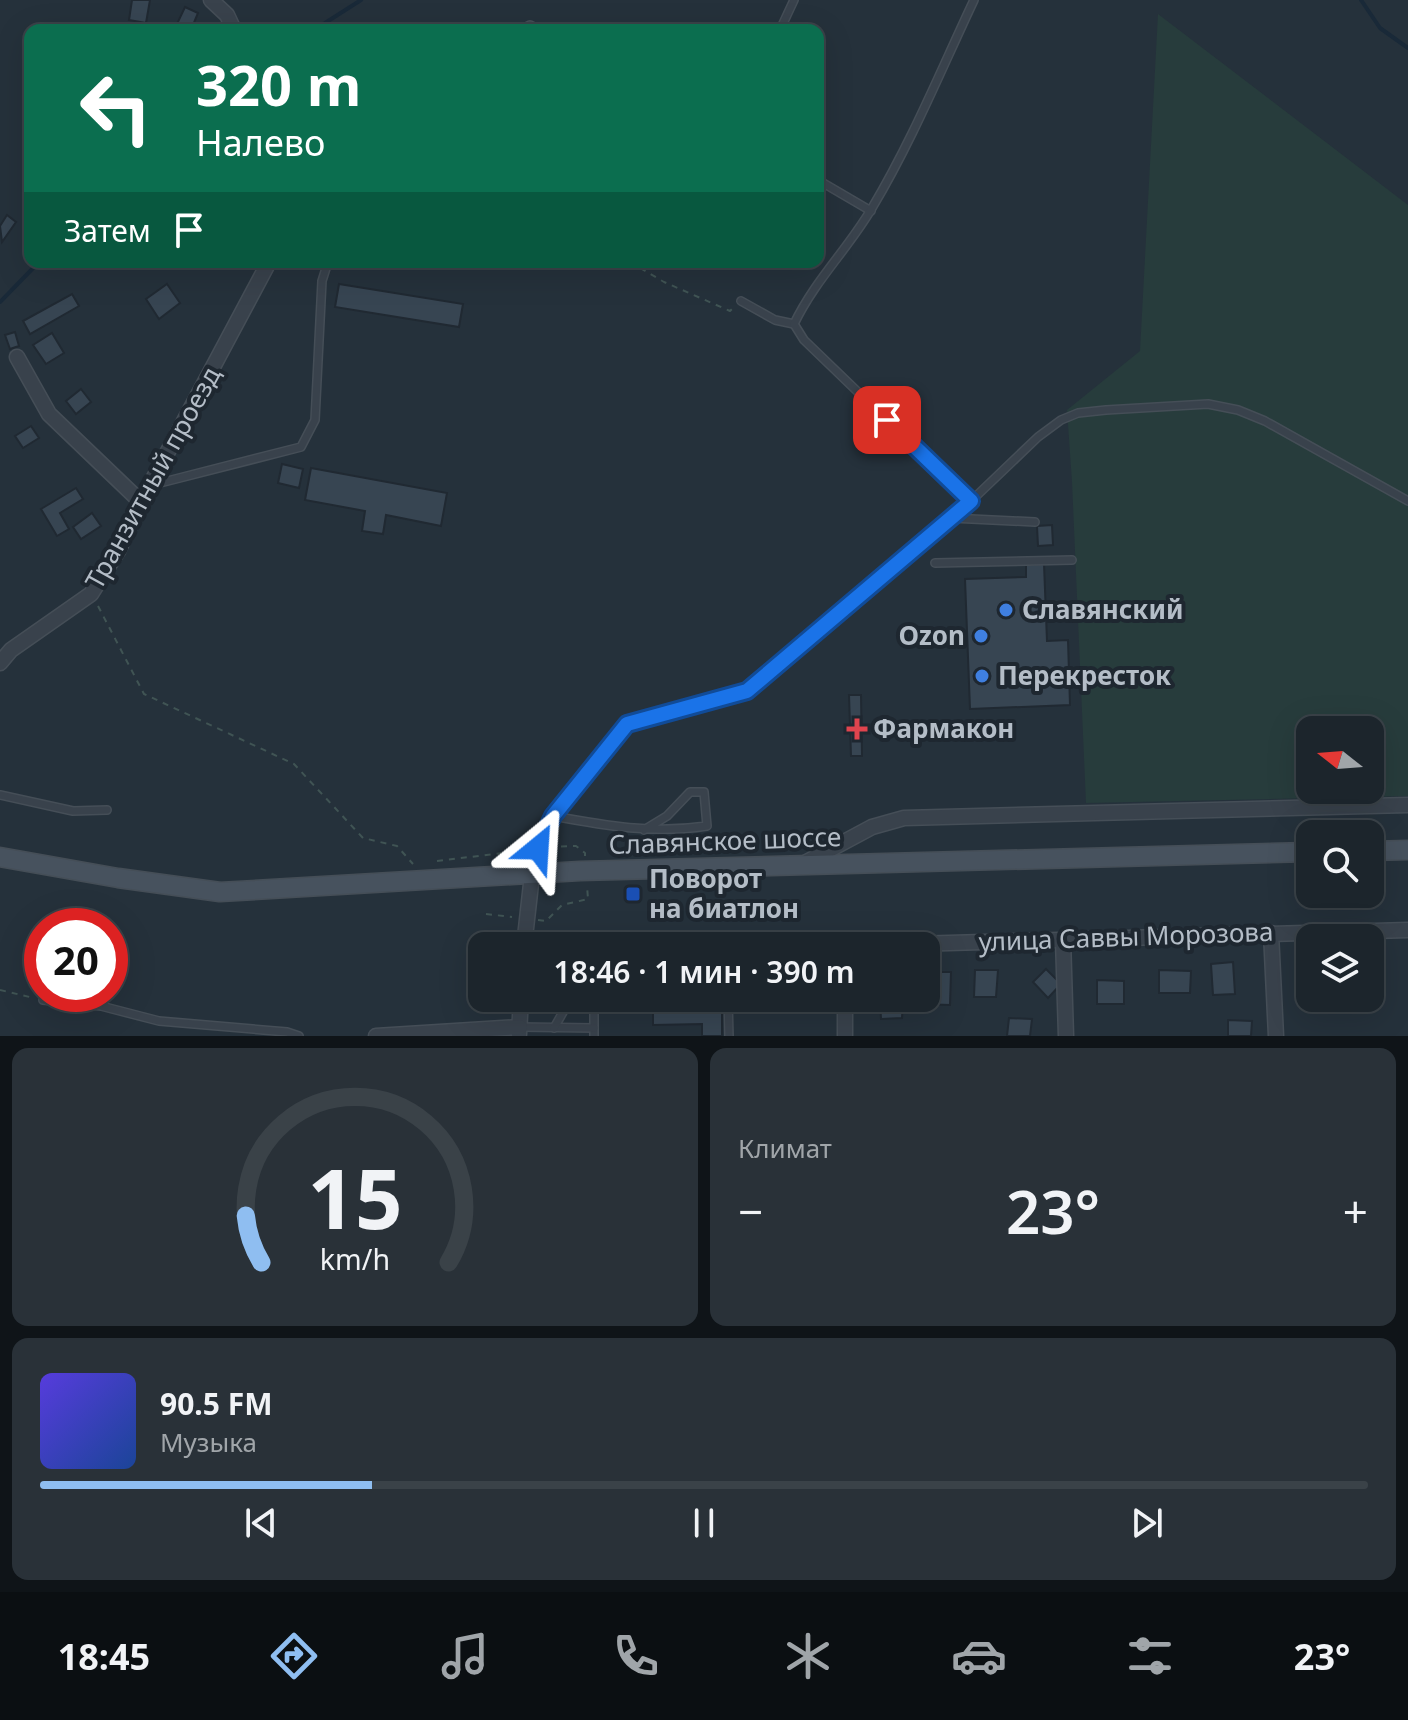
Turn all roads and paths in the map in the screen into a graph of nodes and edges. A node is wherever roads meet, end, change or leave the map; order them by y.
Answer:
1 (211, 0) edge
2 (794, 0) edge
3 (974, 0) edge
4 (231, 24) edge
5 (783, 24) edge
6 (824, 184) edge
7 (871, 211) junction
8 (266, 268) edge
9 (326, 268) edge
10 (640, 268) edge
11 (741, 301) joint
12 (794, 324) junction
13 (17, 357) dead end
14 (150, 485) junction
15 (971, 501) junction
16 (1408, 501) edge
17 (142, 503) junction
18 (951, 518) junction
19 (1035, 522) dead end
20 (1072, 560) dead end
21 (935, 563) dead end
22 (91, 594) junction
23 (0, 663) edge
24 (0, 795) edge
25 (1408, 805) edge
26 (107, 810) dead end
27 (553, 816) junction
28 (644, 830) junction
29 (1408, 850) edge
30 (1384, 851) edge
31 (1296, 852) edge
32 (487, 853) dead end
33 (0, 857) edge
34 (437, 861) dead end
35 (802, 864) junction
36 (532, 875) junction
37 (427, 881) junction
38 (1408, 930) edge
39 (526, 932) edge
40 (1271, 933) junction
41 (1063, 939) junction
42 (940, 943) edge
43 (0, 990) edge
44 (24, 996) edge
45 (124, 1012) edge
46 (521, 1012) edge
47 (563, 1012) edge
48 (728, 1012) edge
49 (845, 1012) edge
50 (554, 1028) junction
51 (520, 1032) edge
52 (594, 1032) edge
53 (299, 1036) edge
54 (376, 1036) edge
55 (729, 1036) edge
56 (845, 1036) edge
57 (1066, 1036) edge
58 (1276, 1036) edge

1 - 4 street
2 - 5 lane
3 - 7 lane
6 - 7 lane
7 - 12 lane
8 - 14 street, Транзитный проезд
9 - 14 lane
10 - 11 path
11 - 12 lane
12 - 15 lane
13 - 17 street
14 - 17 street, Транзитный проезд
15 - 16 lane
15 - 18 lane
17 - 22 street, Транзитный проезд
18 - 19 lane
18 - 27 lane
20 - 21 lane
22 - 23 street, Транзитный проезд
22 - 37 path
24 - 26 lane
25 - 35 street
27 - 28 lane
27 - 36 lane
28 - 28 lane
29 - 30 main road
31 - 35 main road, Славянское шоссе
32 - 34 path
33 - 37 main road, Славянское шоссе
35 - 36 main road, Славянское шоссе
36 - 37 main road, Славянское шоссе
36 - 39 street
38 - 40 street, улица Саввы Морозова
40 - 41 street, улица Саввы Морозова
40 - 58 street
41 - 42 street, улица Саввы Морозова
41 - 57 street
43 - 44 path
45 - 53 lane
46 - 51 street
47 - 50 lane
48 - 55 lane
49 - 56 street
50 - 51 lane
50 - 52 lane
51 - 54 street

